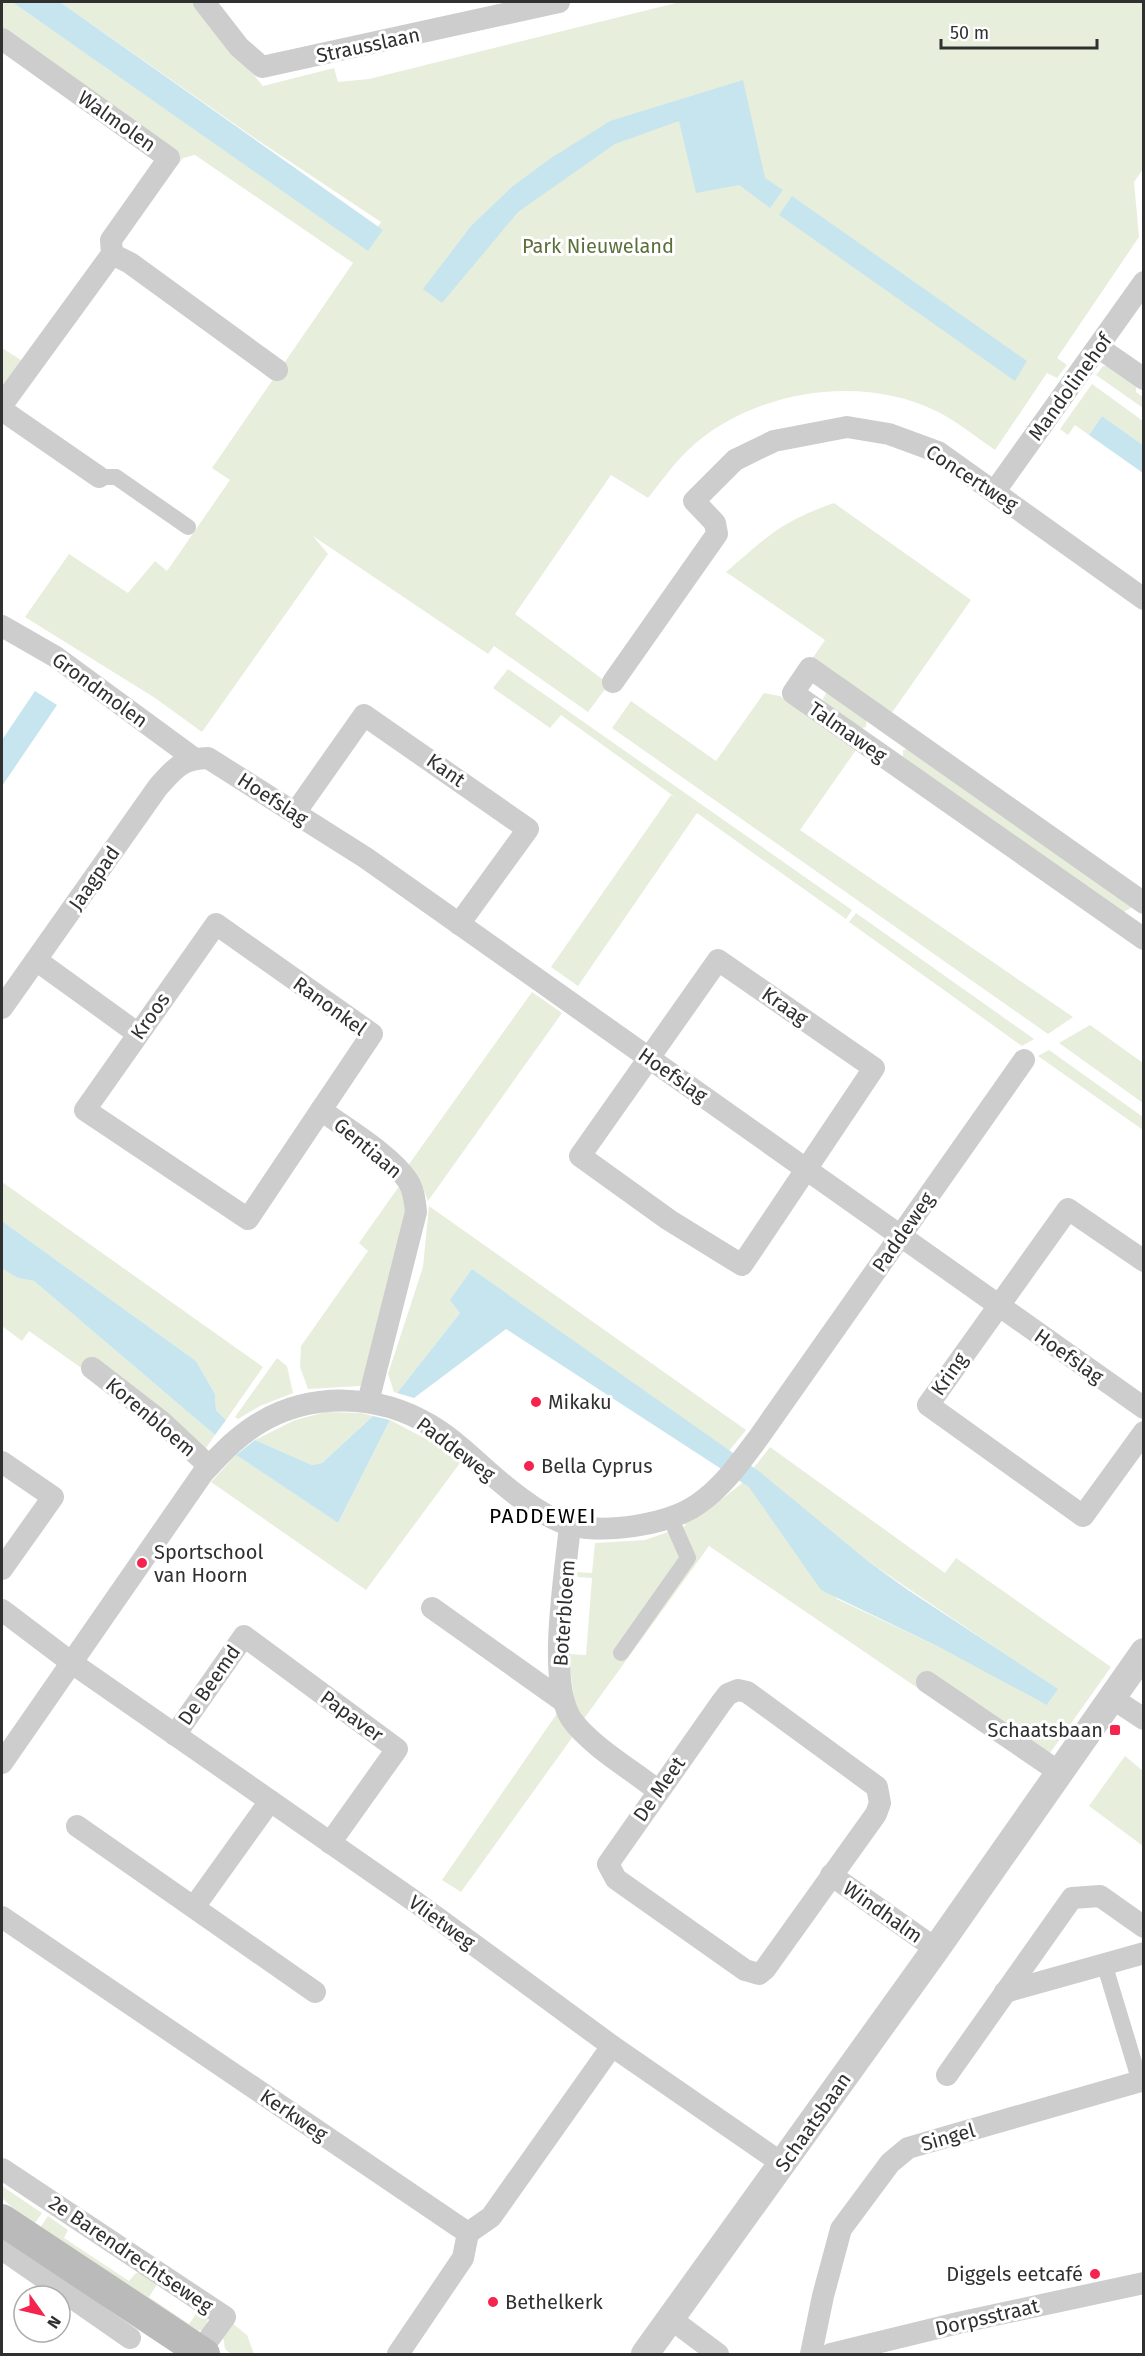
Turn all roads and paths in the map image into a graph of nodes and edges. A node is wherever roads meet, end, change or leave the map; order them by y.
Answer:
1 (204, 2) edge
2 (560, 2) edge
3 (2, 39) edge
4 (111, 254) junction
5 (1143, 282) edge
6 (1098, 347) junction
7 (278, 370) dead end
8 (1143, 379) edge
9 (2, 405) edge
10 (2, 410) edge
11 (99, 477) joint
12 (995, 491) junction
13 (188, 527) dead end
14 (1143, 599) edge
15 (2, 626) edge
16 (613, 682) dead end
17 (195, 759) junction
18 (295, 813) junction
19 (1143, 903) edge
20 (216, 924) joint
21 (459, 924) junction
22 (1143, 939) edge
23 (36, 960) junction
24 (2, 1008) edge
25 (137, 1033) junction
26 (648, 1058) junction
27 (1024, 1060) dead end
28 (85, 1110) joint
29 (321, 1110) junction
30 (806, 1170) junction
31 (900, 1236) junction
32 (1143, 1261) edge
33 (997, 1306) junction
34 (92, 1368) dead end
35 (376, 1404) junction
36 (1143, 1408) edge
37 (1143, 1432) edge
38 (2, 1462) edge
39 (209, 1466) junction
40 (670, 1517) junction
41 (570, 1525) junction
42 (2, 1569) edge
43 (432, 1608) dead end
44 (2, 1610) edge
45 (244, 1636) joint
46 (1143, 1652) edge
47 (621, 1653) dead end
48 (72, 1663) junction
49 (927, 1682) dead end
50 (1112, 1698) junction
51 (564, 1701) junction
52 (1143, 1719) edge
53 (174, 1735) junction
54 (2, 1763) edge
55 (1059, 1772) junction
56 (657, 1790) junction
57 (270, 1801) junction
58 (77, 1826) dead end
59 (330, 1843) junction
60 (831, 1875) junction
61 (194, 1907) junction
62 (2, 1917) edge
63 (1143, 1927) edge
64 (936, 1949) junction
65 (1143, 1953) edge
66 (1104, 1963) junction
67 (315, 1992) dead end
68 (1005, 1992) junction
69 (612, 2046) junction
70 (947, 2075) dead end
71 (1142, 2081) edge
72 (783, 2164) junction
73 (2, 2169) edge
74 (2, 2220) edge
75 (468, 2233) junction
76 (2, 2249) edge
77 (1143, 2283) edge
78 (671, 2319) junction
79 (130, 2338) dead end
80 (202, 2354) edge
81 (398, 2355) edge
82 (645, 2355) edge
83 (718, 2355) edge
84 (811, 2355) edge
85 (831, 2355) edge

1 - 2 street, Strausslaan
3 - 4 street, Walmolen
4 - 7 street
4 - 9 street, Walmolen
5 - 6 street, Mandolinehof
6 - 8 street
6 - 12 street, Mandolinehof
10 - 11 street
11 - 13 street
12 - 14 street, Concertweg
12 - 16 street, Concertweg
15 - 17 street, Grondmolen
17 - 18 street, Hoefslag
17 - 23 street, Jaagpad
18 - 21 street, Hoefslag
18 - 21 street, Kant
19 - 22 street, Talmaweg
20 - 25 street, Kroos
20 - 29 street, Ranonkel
21 - 26 street, Hoefslag
23 - 24 street, Jaagpad
23 - 25 street
25 - 28 street, Kroos
26 - 30 street, Hoefslag
26 - 30 street, Kraag
26 - 30 street, Kraag
27 - 31 street, Paddeweg
28 - 29 street, Gentiaan
29 - 35 street, Gentiaan
30 - 31 street, Hoefslag
31 - 33 street, Hoefslag
31 - 40 street, Paddeweg
32 - 33 street, Kring
33 - 36 street, Hoefslag
33 - 37 street, Kring
34 - 39 street, Korenbloem
35 - 39 street, Paddeweg
35 - 41 street, Paddeweg
38 - 42 street
39 - 48 street, Paddeweg
40 - 41 street, Paddeweg
40 - 47 street
41 - 51 street, Boterbloem
43 - 51 street
44 - 48 street, Vlietweg
45 - 53 street, De Beemd
45 - 59 street, Papaver
46 - 50 street, Schaatsbaan
48 - 53 street, Vlietweg
48 - 54 street, Paddeweg
49 - 55 street
50 - 52 street
50 - 55 street, Schaatsbaan
51 - 56 street
53 - 57 street, Vlietweg
55 - 64 street, Schaatsbaan
56 - 60 street, De Meet
56 - 60 street, De Meet
57 - 59 street, Vlietweg
57 - 61 street
58 - 61 street
59 - 69 street, Vlietweg
60 - 64 street, Windhalm
61 - 67 street
62 - 75 street, Kerkweg
63 - 68 street
64 - 72 street, Schaatsbaan
65 - 66 street
66 - 68 street
66 - 71 street
68 - 70 street
69 - 72 street, Vlietweg
69 - 75 street
71 - 84 street, Singel
72 - 78 street, Schaatsbaan
73 - 80 street, 2e Barendrechtseweg
74 - 80 main road, 2e Barendrechtseweg
75 - 81 street
76 - 79 street
77 - 85 street, Dorpsstraat
78 - 82 street, Schaatsbaan
78 - 83 street

